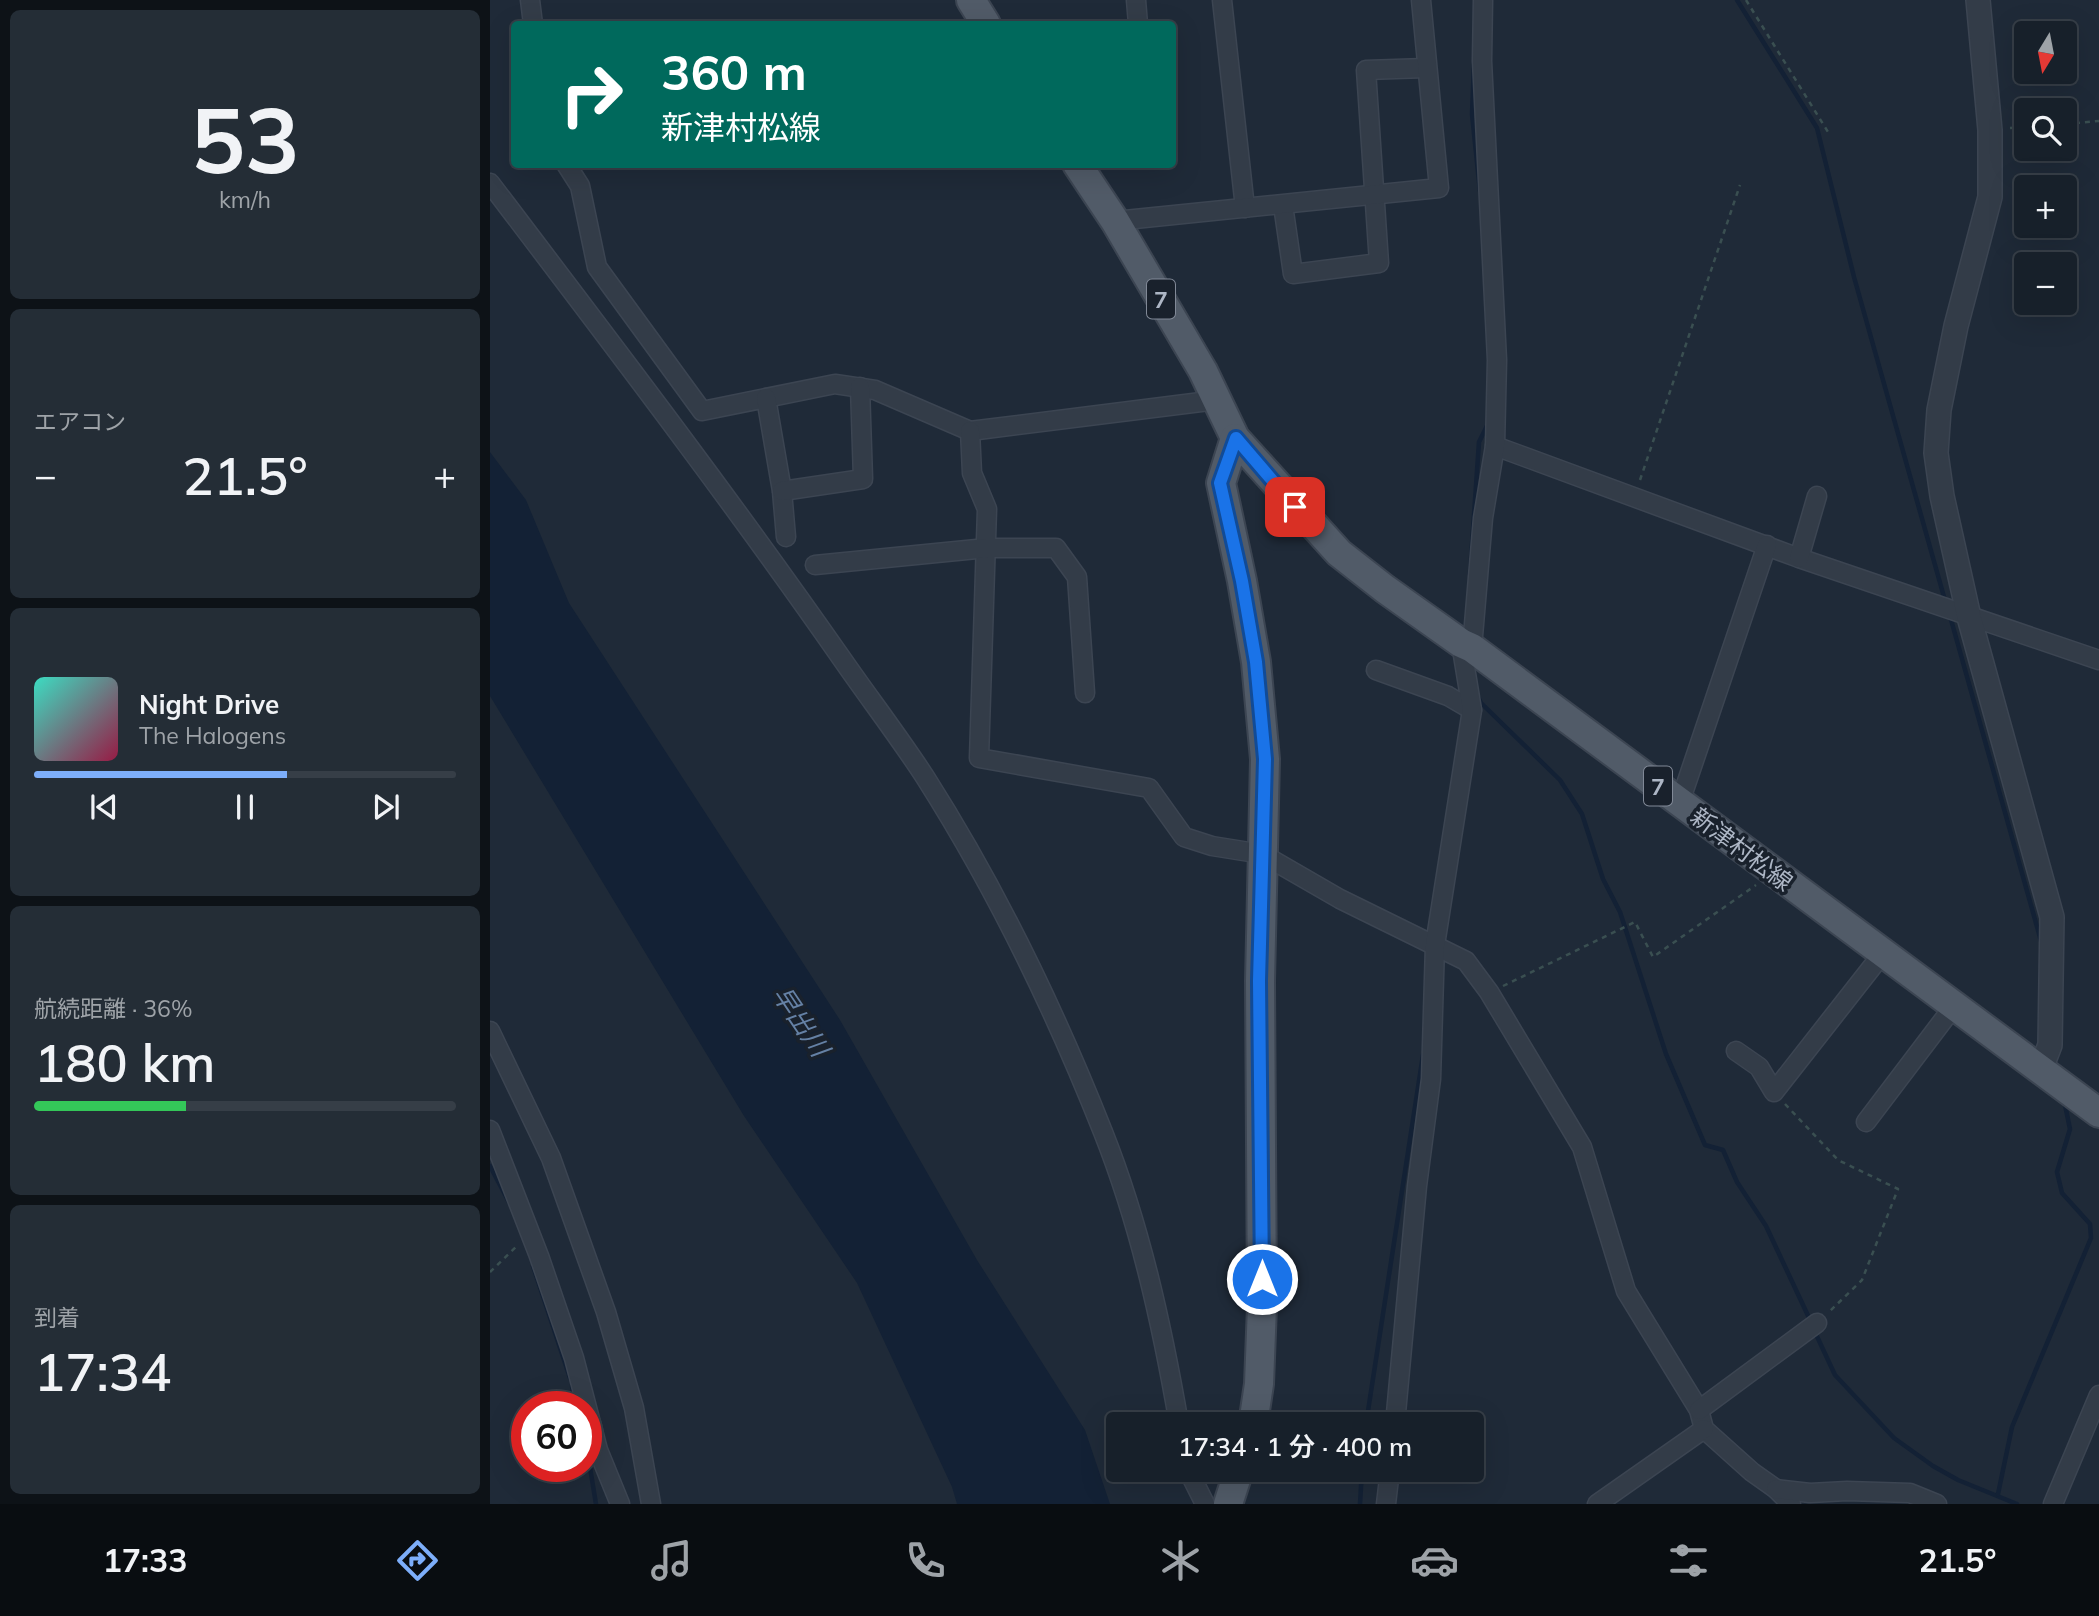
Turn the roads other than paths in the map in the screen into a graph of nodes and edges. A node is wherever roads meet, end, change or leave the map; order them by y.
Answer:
1 (530, 0) edge
2 (971, 0) edge
3 (1136, 0) edge
4 (1222, 0) edge
5 (1421, 0) edge
6 (1483, 0) edge
7 (1978, 0) edge
8 (533, 21) edge
9 (984, 21) edge
10 (1138, 21) edge
11 (1426, 68) junction
12 (568, 168) edge
13 (1080, 168) edge
14 (490, 183) edge
15 (1373, 195) junction
16 (1283, 205) junction
17 (1245, 208) junction
18 (1115, 221) junction
19 (860, 387) junction
20 (766, 398) junction
21 (1217, 400) junction
22 (970, 430) junction
23 (1236, 438) junction
24 (1495, 446) junction
25 (782, 491) junction
26 (1817, 496) dead end
27 (786, 537) dead end
28 (1767, 545) junction
29 (987, 548) junction
30 (1799, 558) junction
31 (814, 565) dead end
32 (1969, 617) junction
33 (1467, 646) junction
34 (2099, 660) edge
35 (1376, 670) dead end
36 (1085, 693) dead end
37 (1472, 710) junction
38 (1679, 802) junction
39 (1262, 854) junction
40 (1435, 945) junction
41 (1883, 953) junction
42 (1954, 1006) junction
43 (490, 1031) edge
44 (1736, 1051) dead end
45 (2040, 1071) junction
46 (2099, 1113) edge
47 (1866, 1122) dead end
48 (490, 1130) edge
49 (1818, 1323) road end
50 (2099, 1395) edge
51 (1699, 1410) junction
52 (1177, 1412) edge
53 (1254, 1412) edge
54 (1396, 1412) edge
55 (1704, 1429) junction
56 (1194, 1482) edge
57 (1235, 1482) edge
58 (1389, 1482) edge
59 (1776, 1489) junction
60 (620, 1504) edge
61 (651, 1504) edge
62 (1205, 1504) edge
63 (1227, 1504) edge
64 (1386, 1504) edge
65 (1597, 1504) edge
66 (1791, 1504) edge
67 (1937, 1504) edge
68 (2053, 1504) edge

1 - 8 street
2 - 9 main road
3 - 10 street
4 - 17 street
5 - 11 street
6 - 24 street
7 - 32 street
11 - 15 street
11 - 15 street
12 - 20 street
13 - 18 main road, 7
14 - 52 street
15 - 16 street
15 - 16 street
16 - 17 street
17 - 18 street
18 - 21 main road, 7
19 - 20 street
19 - 22 street
19 - 25 street
20 - 25 street
21 - 22 street
21 - 23 main road, 7
22 - 29 street
23 - 33 main road, 新津村松線 / 7
23 - 39 main road
24 - 28 street
24 - 33 street
25 - 27 street
26 - 30 street
28 - 30 street
28 - 38 street
29 - 31 street
29 - 36 street
29 - 39 street
30 - 32 street
32 - 34 street
32 - 45 street
33 - 37 street
33 - 38 main road, 新津村松線 / 7
35 - 37 street
37 - 40 street
38 - 41 main road, 新津村松線 / 7
39 - 40 street
39 - 53 main road
40 - 51 street
40 - 54 street
41 - 42 main road, 新津村松線 / 7
41 - 44 street
42 - 45 main road, 新津村松線 / 7
42 - 47 street
43 - 61 street
45 - 46 main road, 新津村松線 / 7
48 - 60 street
49 - 51 street
50 - 68 street
51 - 55 street
55 - 59 street
55 - 65 street
56 - 62 street
57 - 63 main road
58 - 64 street
59 - 66 street
59 - 67 street

